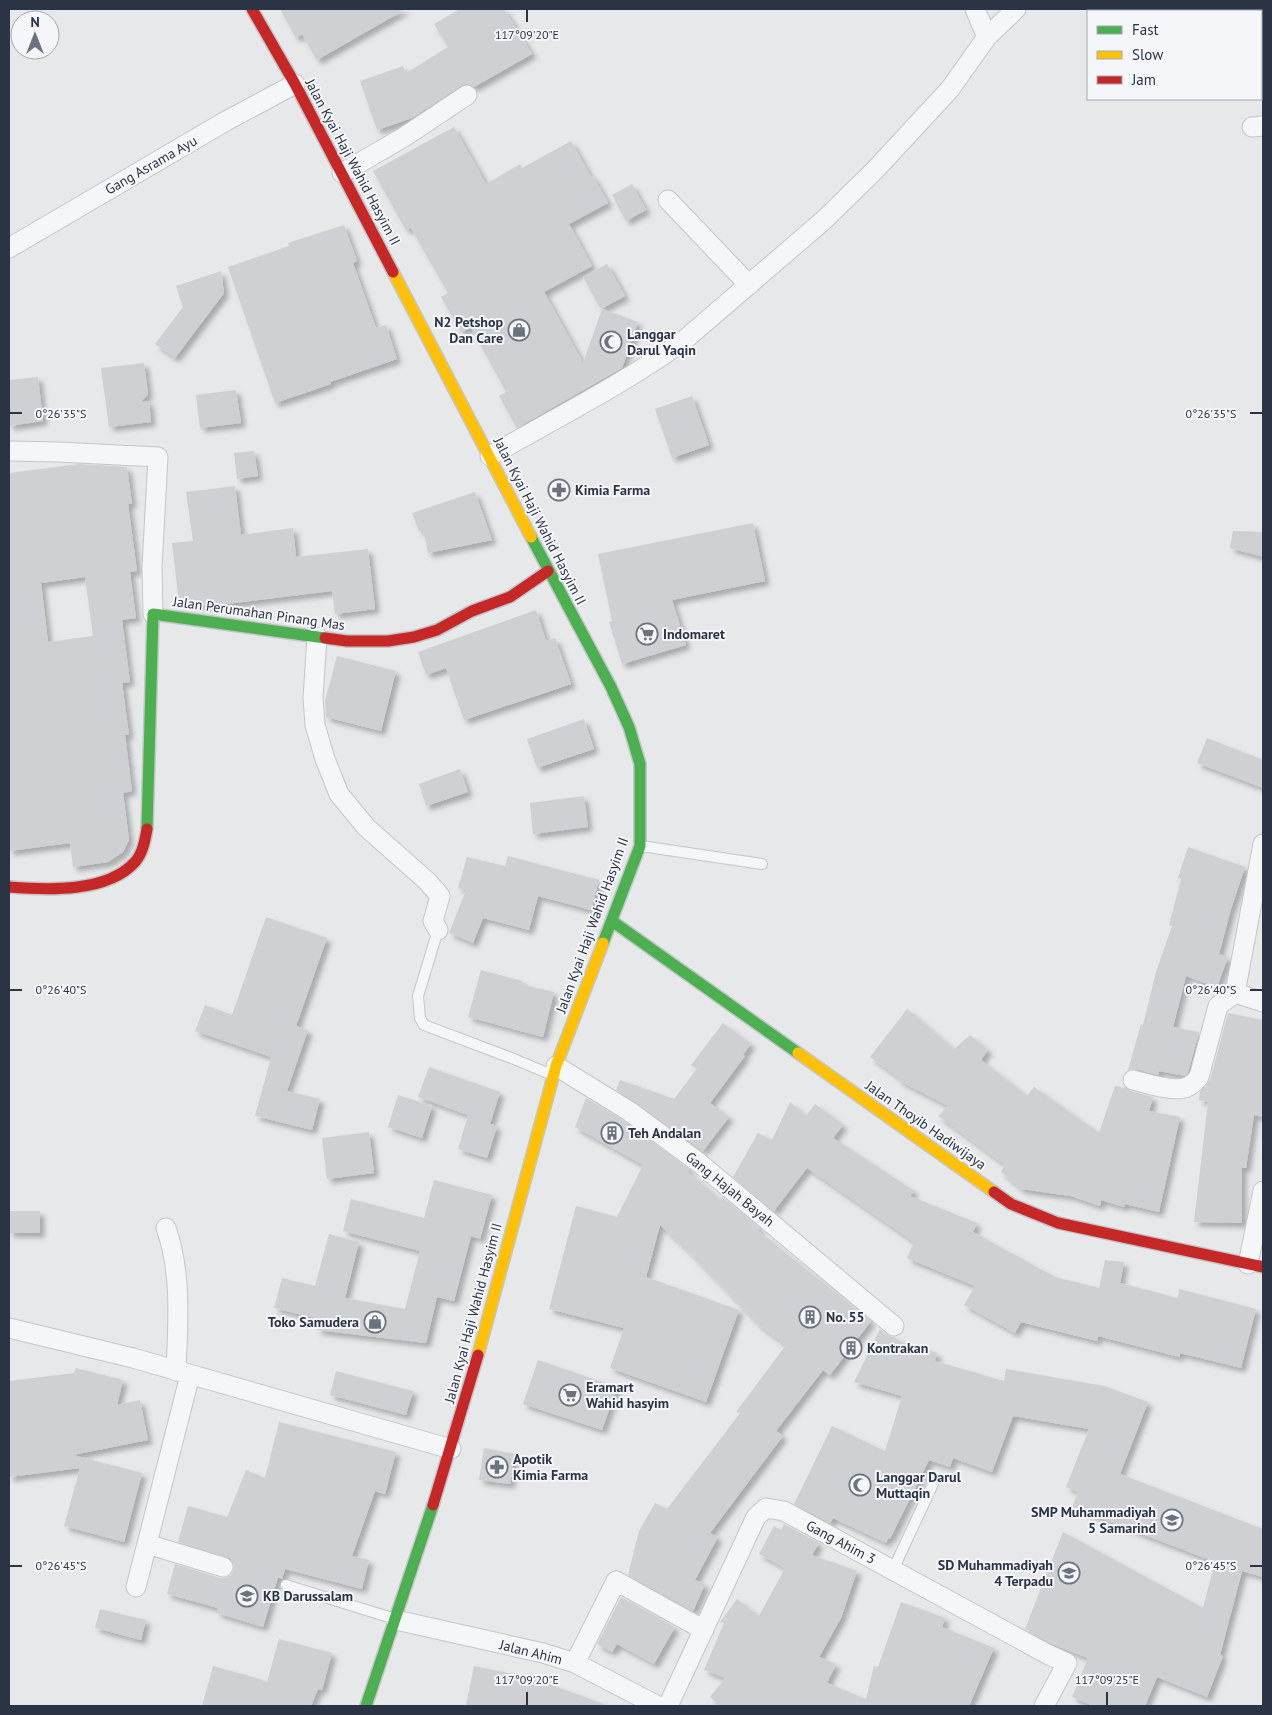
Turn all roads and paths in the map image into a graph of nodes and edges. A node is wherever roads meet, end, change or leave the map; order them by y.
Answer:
1 (252, 9) edge
2 (975, 9) edge
3 (1016, 9) edge
4 (987, 37) junction
5 (295, 84) junction
6 (467, 95) dead end
7 (342, 173) junction
8 (668, 200) dead end
9 (9, 248) edge
10 (749, 285) junction
11 (9, 451) edge
12 (490, 456) junction
13 (548, 572) junction
14 (153, 614) junction
15 (317, 637) junction
16 (1263, 844) edge
17 (640, 846) junction
18 (762, 864) dead end
19 (9, 887) edge
20 (612, 920) junction
21 (438, 930) joint
22 (1235, 993) junction
23 (1263, 1002) edge
24 (554, 1071) junction
25 (1133, 1080) dead end
26 (1263, 1191) edge
27 (166, 1228) dead end
28 (1256, 1265) edge
29 (894, 1326) dead end
30 (9, 1328) edge
31 (183, 1373) junction
32 (451, 1449) junction
33 (933, 1484) dead end
34 (147, 1544) junction
35 (223, 1567) dead end
36 (893, 1570) junction
37 (286, 1585) dead end
38 (136, 1587) dead end
39 (396, 1620) junction
40 (704, 1630) junction
41 (575, 1662) junction
42 (366, 1706) edge
43 (658, 1706) edge
44 (668, 1706) edge
45 (1044, 1706) edge

1 - 5 street, Jalan Kyai Haji Wahid Hasyim II
2 - 4 street
3 - 4 street
4 - 10 street
5 - 7 street, Jalan Kyai Haji Wahid Hasyim II
5 - 9 street, Gang Asrama Ayu
6 - 7 street
7 - 12 street, Jalan Kyai Haji Wahid Hasyim II
8 - 10 street
10 - 12 street
11 - 14 street
12 - 13 street, Jalan Kyai Haji Wahid Hasyim II
13 - 15 street, Jalan Perumahan Pinang Mas
13 - 17 street, Jalan Kyai Haji Wahid Hasyim II
14 - 15 street, Jalan Perumahan Pinang Mas
14 - 19 street, Jalan Perumahan Pinang Mas
15 - 21 street
16 - 22 street
17 - 18 lane
17 - 20 street, Jalan Kyai Haji Wahid Hasyim II
20 - 24 street, Jalan Kyai Haji Wahid Hasyim II
20 - 28 street, Jalan Thoyib Hadiwijaya
21 - 24 lane
22 - 23 street
22 - 25 street
24 - 29 street, Gang Hajah Bayah
24 - 32 street, Jalan Kyai Haji Wahid Hasyim II
26 - 28 street
27 - 31 street
30 - 31 street
31 - 32 street
31 - 34 street
32 - 39 street, Jalan Kyai Haji Wahid Hasyim II
33 - 36 lane
34 - 35 street
34 - 38 street
36 - 40 street, Gang Ahim 3
36 - 45 street, Gang Ahim 3
37 - 39 lane
39 - 41 street, Jalan Ahim
39 - 42 street, Jalan Kyai Haji Wahid Hasyim II
40 - 41 street
40 - 44 street, Gang Ahim 3
41 - 43 street, Jalan Ahim

